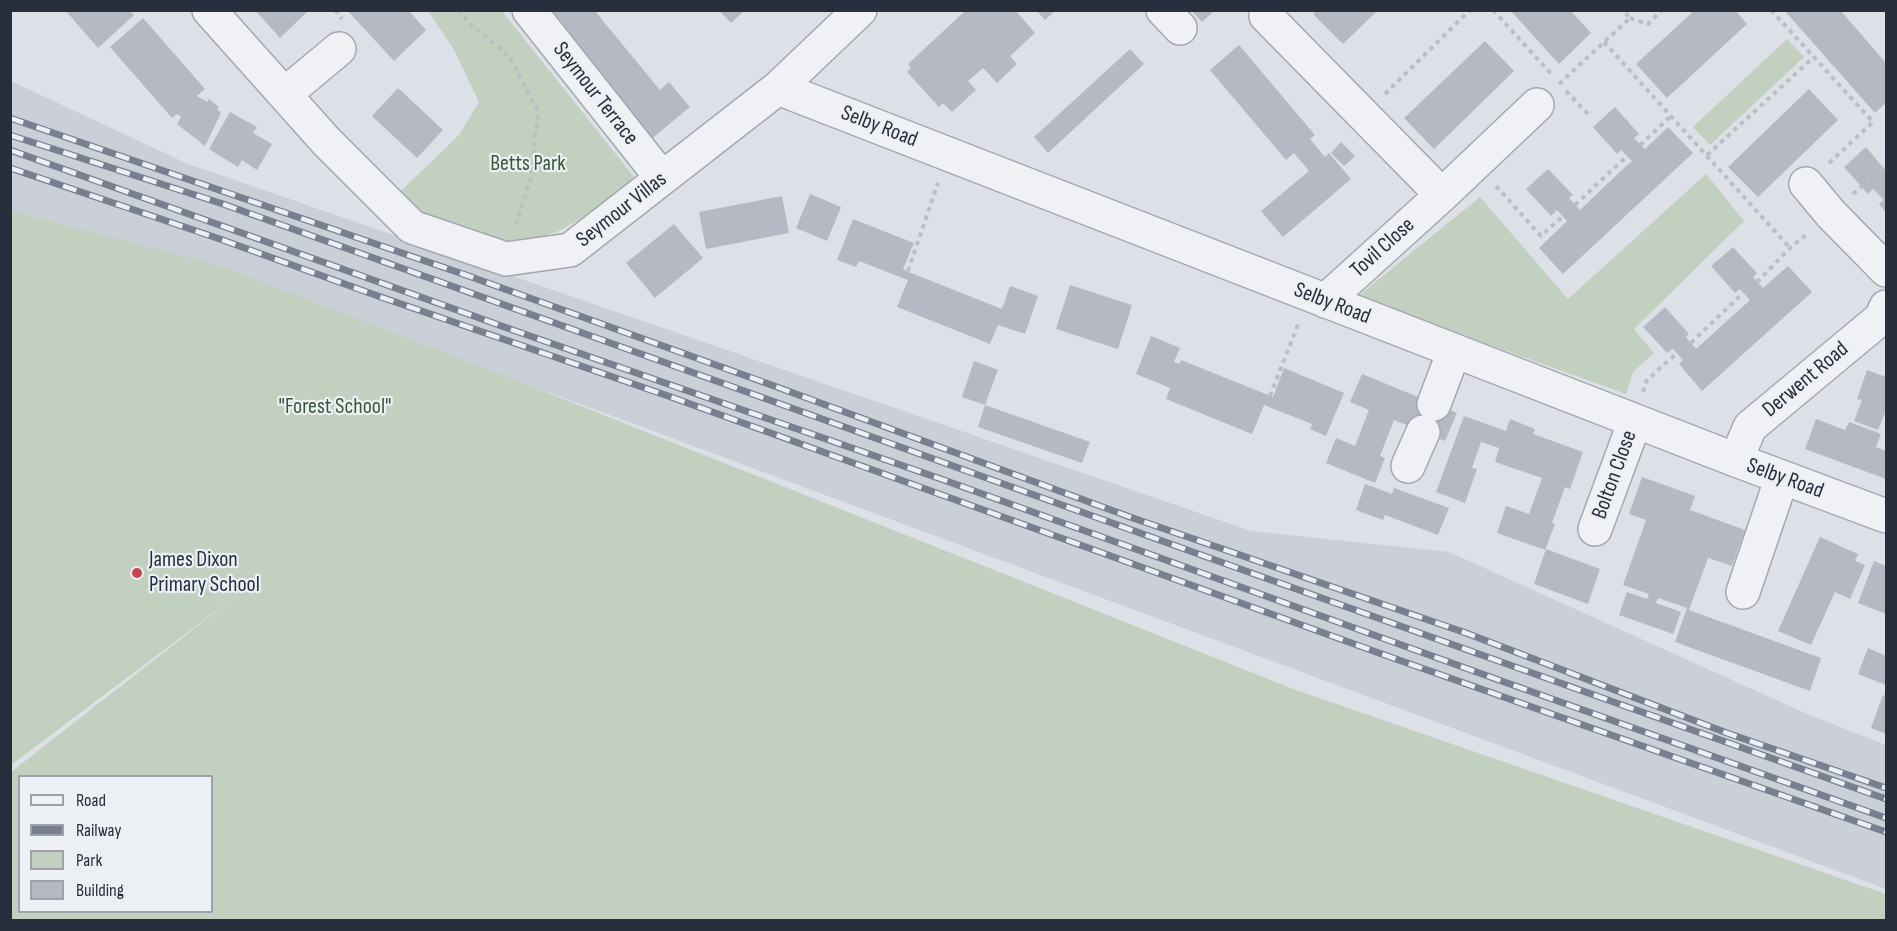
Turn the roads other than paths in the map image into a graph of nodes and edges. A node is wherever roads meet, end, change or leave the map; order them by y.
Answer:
1 (209, 10) edge
2 (529, 10) edge
3 (853, 13) edge
4 (1266, 16) dead end
5 (339, 49) dead end
6 (778, 88) junction
7 (285, 94) junction
8 (1548, 94) road end
9 (662, 178) junction
10 (1806, 184) road end
11 (1442, 195) junction
12 (1887, 270) edge
13 (1317, 298) junction
14 (1885, 316) edge
15 (1454, 351) junction
16 (1635, 421) junction
17 (1736, 460) junction
18 (1408, 465) dead end
19 (1782, 477) junction
20 (1887, 516) edge
21 (1595, 529) dead end
22 (1743, 592) dead end

1 - 7 street, Seymour Villas
2 - 9 street, Seymour Terrace
3 - 6 street, Seymour Villas
4 - 11 street
5 - 7 street
6 - 9 street, Seymour Villas
6 - 13 street, Selby Road
7 - 9 street, Seymour Villas
8 - 11 street, Tovil Close
10 - 12 street
11 - 13 street, Tovil Close
13 - 15 street, Selby Road
14 - 17 street, Derwent Road
15 - 16 street, Selby Road
15 - 18 street
16 - 17 street, Selby Road
16 - 21 street, Bolton Close
17 - 19 street, Selby Road
19 - 20 street, Selby Road
19 - 22 street

